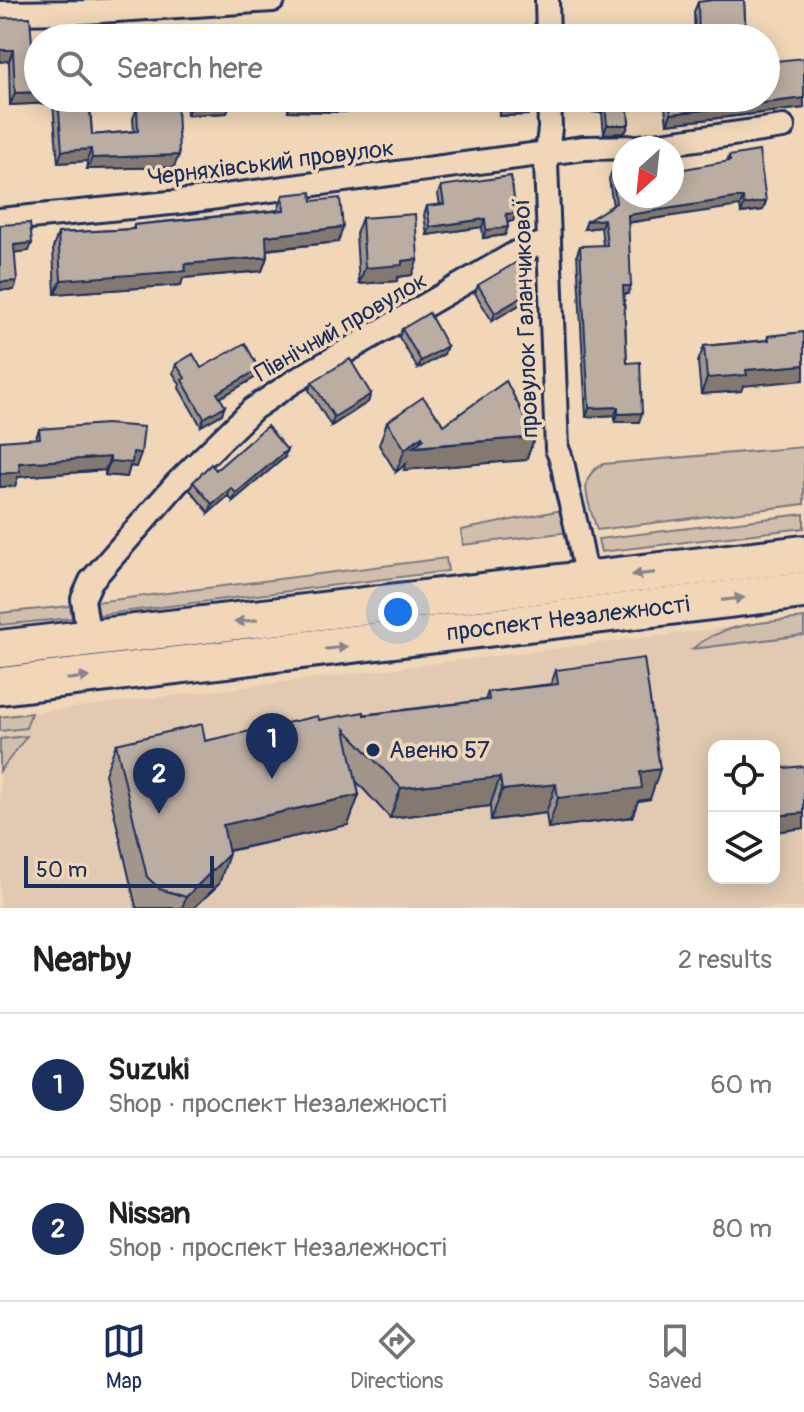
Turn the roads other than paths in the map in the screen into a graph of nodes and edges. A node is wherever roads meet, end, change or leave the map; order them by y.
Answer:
1 (273, 0) edge
2 (547, 0) edge
3 (0, 13) edge
4 (548, 24) edge
5 (549, 112) edge
6 (783, 127) dead end
7 (548, 152) junction
8 (0, 220) edge
9 (549, 242) junction
10 (804, 554) edge
11 (586, 581) junction
12 (804, 590) edge
13 (89, 640) junction
14 (0, 649) edge
15 (0, 686) edge

1 - 3 street
2 - 4 street
5 - 7 street, провулок Галанчикової
6 - 7 street, Черняхівський провулок
7 - 8 street, Черняхівський провулок
7 - 9 street, провулок Галанчикової
9 - 11 street, провулок Галанчикової
9 - 13 street, Північний провулок
10 -> 11 main road, проспект Незалежності
11 -> 13 main road, проспект Незалежності
15 -> 12 main road, проспект Незалежності
13 - 14 main road, проспект Незалежності

